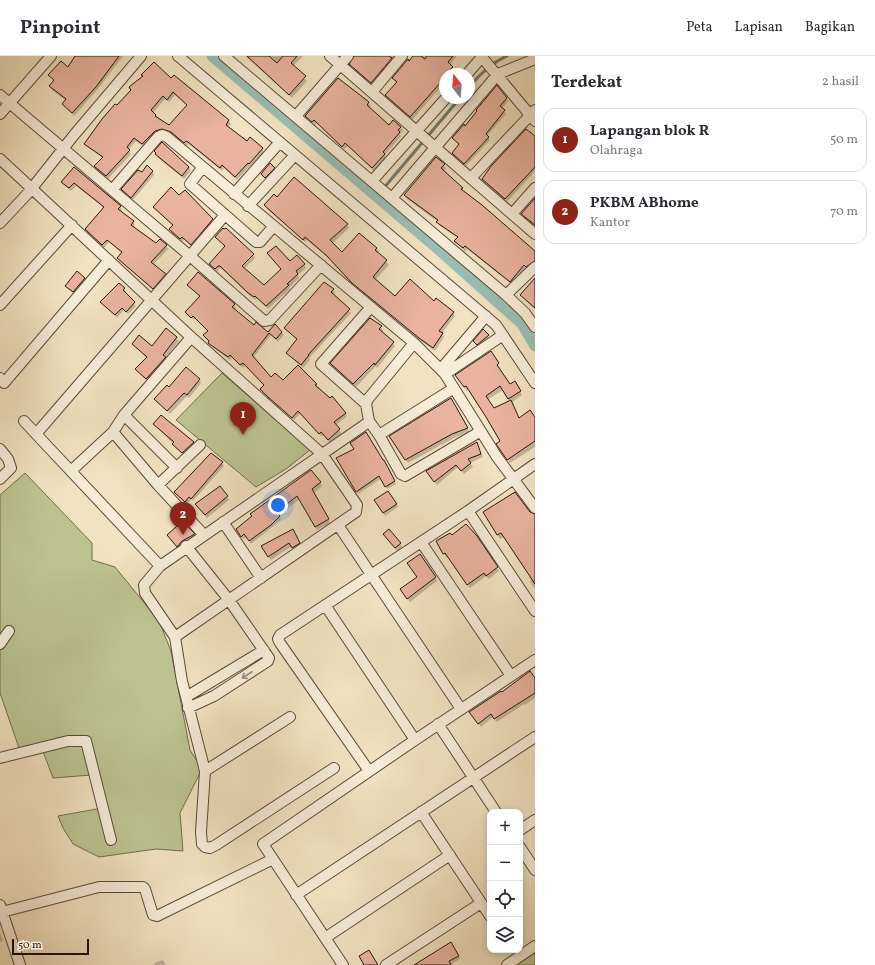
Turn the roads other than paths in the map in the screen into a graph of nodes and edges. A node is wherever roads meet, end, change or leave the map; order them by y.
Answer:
1 (51, 56) edge
2 (141, 56) edge
3 (178, 56) edge
4 (224, 56) edge
5 (330, 56) edge
6 (348, 56) edge
7 (402, 56) edge
8 (483, 58) edge
9 (535, 59) edge
10 (341, 64) junction
11 (473, 68) edge
12 (496, 72) junction
13 (372, 92) junction
14 (0, 95) edge
15 (10, 104) junction
16 (441, 104) edge
17 (0, 114) edge
18 (533, 115) edge
19 (296, 116) junction
20 (417, 132) junction
21 (280, 142) junction
22 (433, 146) junction
23 (64, 149) junction
24 (295, 154) junction
25 (0, 159) edge
26 (202, 168) junction
27 (471, 178) junction
28 (373, 181) junction
29 (33, 188) junction
30 (535, 188) edge
31 (112, 190) junction
32 (234, 194) junction
33 (390, 197) junction
34 (248, 206) junction
35 (512, 214) junction
36 (225, 215) junction
37 (0, 223) edge
38 (72, 225) junction
39 (273, 227) junction
40 (535, 234) edge
41 (190, 256) junction
42 (109, 260) junction
43 (321, 265) junction
44 (535, 267) edge
45 (506, 295) junction
46 (151, 300) junction
47 (0, 305) edge
48 (371, 307) junction
49 (486, 316) junction
50 (534, 325) edge
51 (504, 335) junction
52 (188, 341) dead end
53 (414, 343) junction
54 (443, 371) junction
55 (0, 378) edge
56 (535, 383) edge
57 (454, 388) junction
58 (366, 404) junction
59 (124, 415) junction
60 (369, 421) junction
61 (24, 422) dead end
62 (481, 431) junction
63 (113, 432) junction
64 (36, 434) junction
65 (379, 435) junction
66 (200, 445) dead end
67 (0, 449) edge
68 (322, 454) junction
69 (535, 464) edge
70 (177, 468) junction
71 (72, 470) junction
72 (0, 479) edge
73 (514, 479) junction
74 (158, 484) junction
75 (535, 508) edge
76 (468, 511) junction
77 (223, 522) junction
78 (338, 525) junction
79 (204, 535) junction
80 (421, 542) junction
81 (186, 546) junction
82 (160, 566) junction
83 (372, 575) junction
84 (261, 578) junction
85 (229, 600) junction
86 (325, 605) junction
87 (535, 611) edge
88 (9, 631) dead end
89 (175, 637) junction
90 (0, 644) edge
91 (264, 650) junction
92 (535, 660) edge
93 (511, 676) junction
94 (186, 697) junction
95 (188, 708) junction
96 (461, 709) junction
97 (290, 717) dead end
98 (438, 724) junction
99 (535, 737) edge
100 (415, 740) junction
101 (0, 758) edge
102 (334, 768) dead end
103 (205, 771) junction
104 (370, 771) junction
105 (473, 778) junction
106 (494, 809) edge
107 (421, 812) junction
108 (535, 820) edge
109 (523, 828) edge
110 (111, 840) dead end
111 (523, 852) edge
112 (450, 856) junction
113 (273, 859) junction
114 (535, 870) edge
115 (296, 894) junction
116 (481, 903) junction
117 (1, 909) edge
118 (487, 912) edge
119 (325, 938) junction
120 (535, 946) edge
121 (516, 954) edge
122 (20, 965) edge
123 (343, 965) edge
124 (386, 965) edge
125 (507, 965) edge

1 - 15 street
2 - 23 street
3 - 21 street
4 - 19 street
5 - 10 street
6 - 10 street
7 - 13 street
8 - 11 street
8 - 12 street
9 - 12 street
10 - 13 street
10 - 19 street
12 - 18 street
12 - 22 street
13 - 20 street
14 - 15 street
15 - 17 street
15 - 23 street
16 - 20 street
18 - 27 street
19 - 28 street
20 - 22 street
20 - 28 street
21 - 24 street
21 - 32 street
22 - 27 street
22 - 33 street
23 - 29 street
23 - 31 street
24 - 34 street
24 - 49 street
25 - 29 street
26 - 31 street
26 - 32 street
26 - 36 street
27 - 35 street
28 - 33 street
29 - 37 street
29 - 38 street
30 - 35 street
31 - 41 street
32 - 34 street
33 - 45 street
34 - 39 street
35 - 40 street
36 - 39 street
36 - 41 street
38 - 42 street
38 - 47 street
39 - 43 street
41 - 43 street
41 - 46 street
42 - 46 street
42 - 55 street
43 - 48 street
44 - 45 street
45 - 50 street
46 - 64 street
46 - 68 street
48 - 53 street
48 - 58 street
49 - 51 street
49 - 54 street
51 - 54 street
51 - 56 street
52 - 59 street
53 - 54 street
53 - 58 street
54 - 57 street
57 - 62 street
57 - 65 street
58 - 60 street
59 - 63 street
59 - 70 street
60 - 65 street
60 - 68 street
61 - 64 street
62 - 65 street
62 - 73 street
63 - 71 street
63 - 74 street
64 - 71 street
66 - 70 street
67 - 72 street
68 - 77 street
68 - 78 street
69 - 73 street
70 - 74 street
71 - 82 street
73 - 75 street
73 - 76 street
74 - 79 street
76 - 80 street
76 - 87 street
77 - 79 street
77 - 84 street
78 - 83 street
78 - 84 street
79 - 81 street
80 - 83 street
80 - 93 street
81 - 82 street
81 - 85 street
82 - 89 street
83 - 86 street
83 - 96 street
84 - 85 street
85 - 89 street
85 - 91 street
86 - 100 street
86 - 104 street
88 - 90 street
89 - 94 street
91 - 94 street
91 -> 95 street
92 - 93 street
93 - 96 street
94 - 95 street
95 - 103 street
96 - 98 street
97 - 103 street
98 - 100 street
98 - 105 street
99 - 105 street
100 - 104 street
101 - 110 street
102 - 103 street
104 - 113 street
105 - 106 street
105 - 107 street
107 - 112 street
107 - 115 street
108 - 109 street
111 - 114 street
112 - 116 street
112 - 119 street
113 - 115 street
113 - 117 street
115 - 119 street
116 - 118 street
116 - 124 street
117 - 122 street
119 - 123 street
120 - 121 street
121 - 125 street

